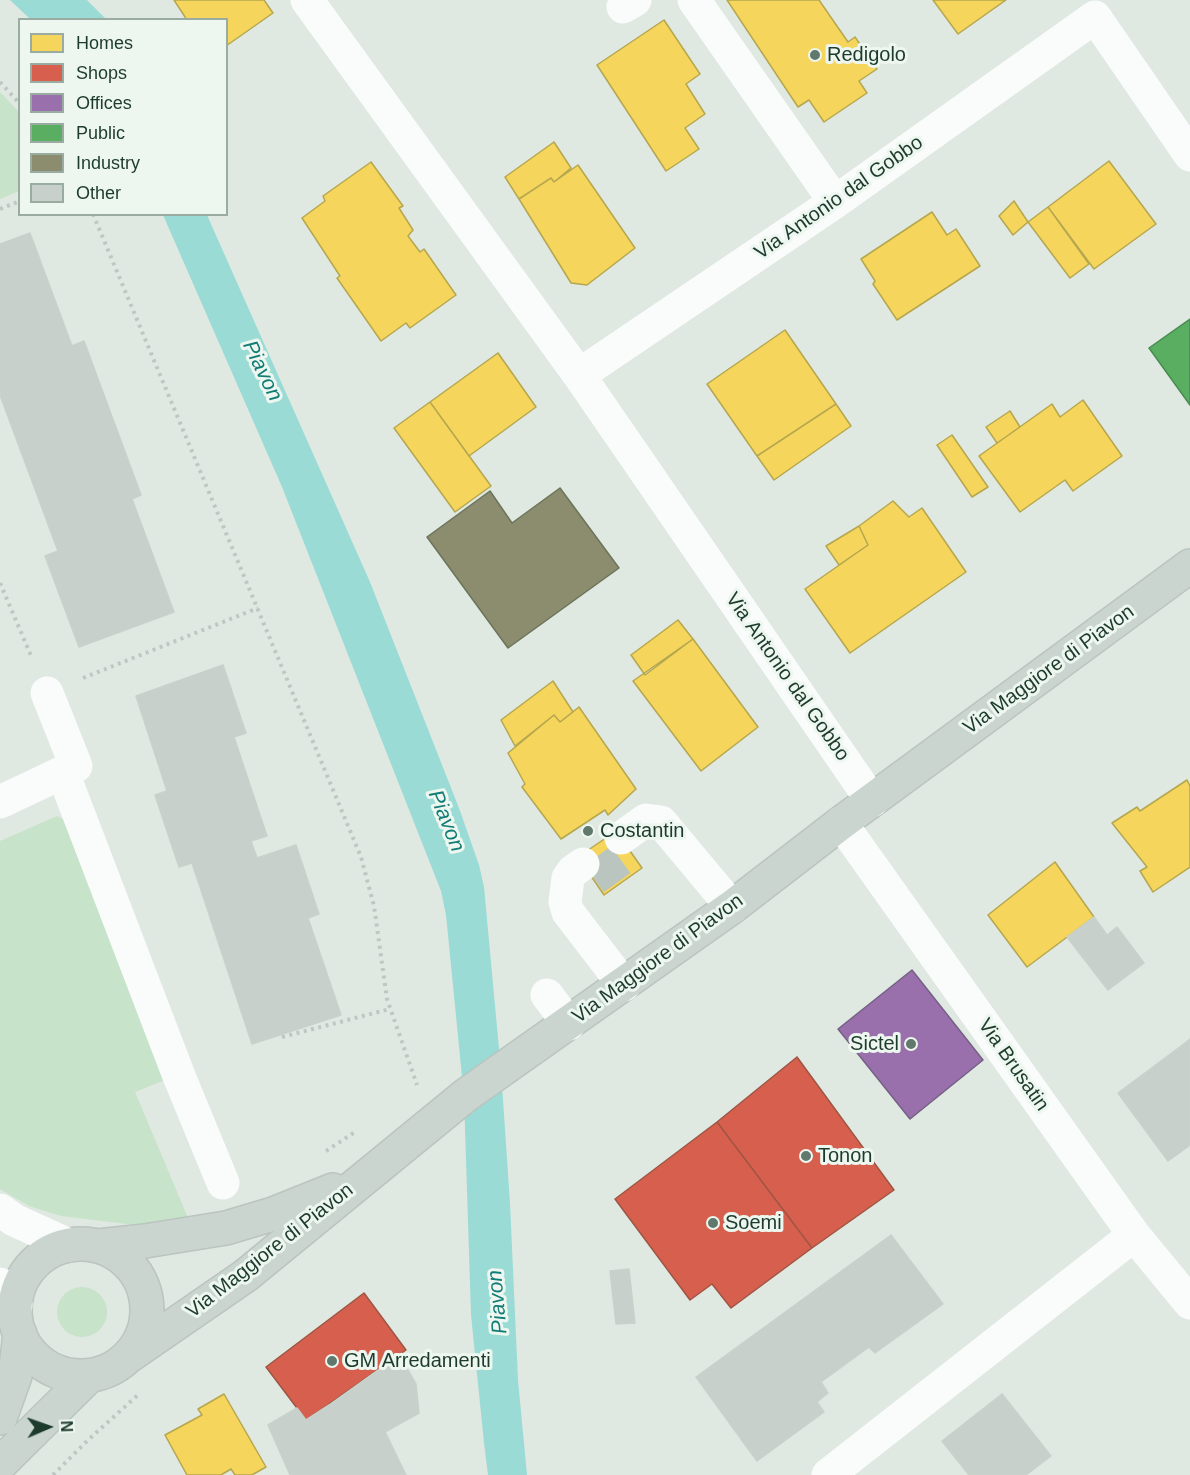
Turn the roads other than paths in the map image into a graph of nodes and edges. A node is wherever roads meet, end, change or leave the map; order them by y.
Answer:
1 (307, 0) edge
2 (694, 0) edge
3 (1099, 6) edge
4 (1190, 154) edge
5 (835, 202) junction
6 (579, 375) junction
7 (1190, 566) edge
8 (47, 693) road end
9 (63, 773) junction
10 (872, 801) junction
11 (0, 802) edge
12 (841, 823) junction
13 (626, 845) tunnel mouth
14 (588, 871) tunnel mouth
15 (732, 907) junction
16 (624, 985) junction
17 (547, 994) dead end
18 (569, 1024) junction
19 (372, 1170) junction
20 (223, 1184) dead end
21 (0, 1210) edge
22 (1134, 1235) junction
23 (84, 1245) junction
24 (1190, 1303) edge
25 (12, 1308) edge
26 (129, 1356) junction
27 (89, 1376) junction
28 (0, 1419) edge
29 (0, 1464) edge
30 (828, 1475) edge

1 - 6 street, Via Antonio dal Gobbo
2 - 5 street
3 - 4 street, Via Antonio dal Gobbo
3 - 5 street, Via Antonio dal Gobbo
5 - 6 street, Via Antonio dal Gobbo
6 - 10 street, Via Antonio dal Gobbo
7 - 10 main road, Via Maggiore di Piavon
8 - 9 street
9 - 11 street
9 - 20 street
10 - 12 main road, Via Maggiore di Piavon
12 - 15 main road, Via Maggiore di Piavon
12 - 22 street, Via Brusatin
13 - 15 street
14 - 16 street
15 - 16 main road, Via Maggiore di Piavon
16 - 18 main road, Via Maggiore di Piavon
17 - 18 street
18 - 19 main road, Via Maggiore di Piavon
19 - 23 main road
19 - 26 main road, Via Maggiore di Piavon
21 - 23 street
22 - 24 street, Via Brusatin
22 - 30 street
23 - 25 main road
23 - 26 main road, Via Maggiore di Piavon
25 - 27 main road, Via Maggiore di Piavon
25 - 28 main road
26 - 27 main road, Via Maggiore di Piavon
27 - 29 main road, Via Maggiore di Piavon

